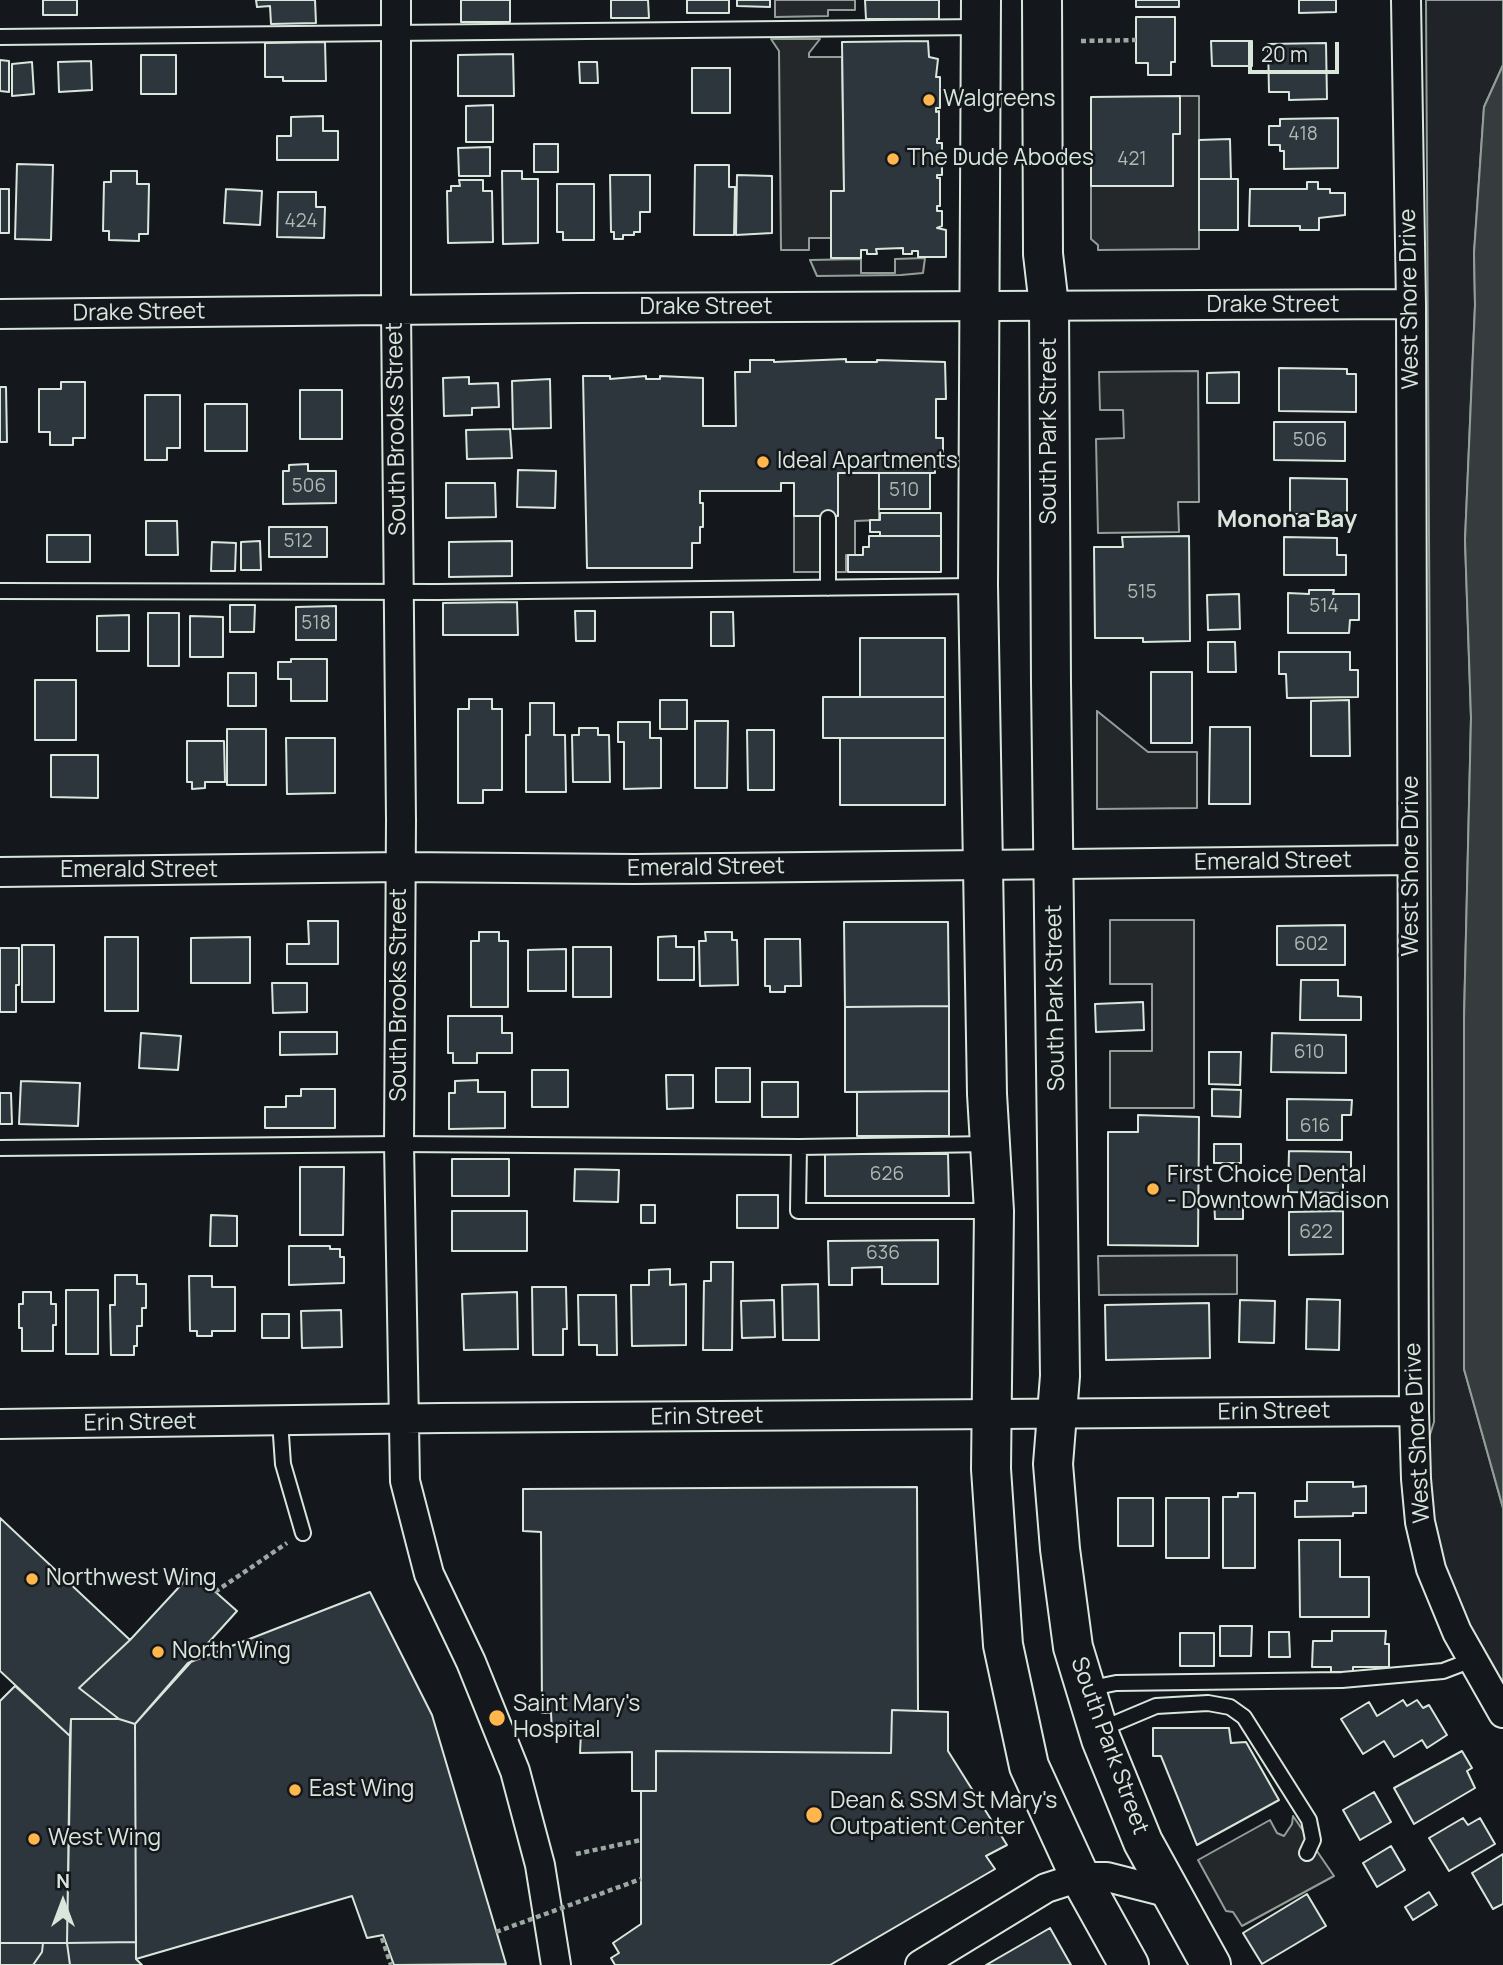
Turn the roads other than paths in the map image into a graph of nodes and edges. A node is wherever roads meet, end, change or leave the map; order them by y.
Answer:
1 (396, 0) edge
2 (1042, 0) edge
3 (1406, 0) edge
4 (980, 13) edge
5 (396, 34) junction
6 (0, 37) edge
7 (1411, 304) junction
8 (1049, 306) junction
9 (981, 307) junction
10 (396, 310) junction
11 (0, 314) edge
12 (828, 518) dead end
13 (978, 586) junction
14 (828, 587) junction
15 (0, 591) edge
16 (399, 591) junction
17 (1412, 860) junction
18 (1054, 864) junction
19 (984, 865) junction
20 (401, 867) junction
21 (0, 872) edge
22 (399, 1144) junction
23 (990, 1144) junction
24 (799, 1147) junction
25 (0, 1148) edge
26 (994, 1211) junction
27 (1414, 1411) junction
28 (1056, 1414) junction
29 (992, 1415) junction
30 (403, 1419) junction
31 (280, 1421) junction
32 (0, 1424) edge
33 (303, 1533) road end
34 (1472, 1660) junction
35 (1086, 1689) junction
36 (1503, 1713) edge
37 (1099, 1730) junction
38 (1307, 1853) dead end
39 (1080, 1877) junction
40 (1170, 1894) junction
41 (556, 1965) edge
42 (920, 1965) edge
43 (1129, 1965) edge
44 (1211, 1965) edge

1 - 5 street, South Brooks Street
2 - 8 main road, South Park Street
3 - 7 street, West Shore Drive
4 - 5 lane
4 - 9 main road
5 - 6 lane
5 - 10 street, South Brooks Street
7 - 8 street, Drake Street
7 - 17 street, West Shore Drive
8 - 9 street, Drake Street
8 - 18 main road, South Park Street
9 - 10 street, Drake Street
9 - 13 main road
10 - 11 street, Drake Street
10 - 16 street, South Brooks Street
12 - 14 lane
13 - 14 lane
13 - 19 main road
14 - 16 lane
15 - 16 lane
16 - 20 street, South Brooks Street
17 - 18 street, Emerald Street
17 - 27 street, West Shore Drive
18 - 19 street, Emerald Street
18 - 28 main road, South Park Street
19 - 20 street, Emerald Street
19 - 23 main road
20 - 21 street, Emerald Street
20 - 22 street, South Brooks Street
22 - 24 lane
22 - 25 lane
22 - 30 street, South Brooks Street
23 - 24 lane
23 - 26 main road
24 - 26 lane
26 - 29 main road
27 - 28 street, Erin Street
27 - 34 street, West Shore Drive
28 - 29 street, Erin Street
28 - 35 main road, South Park Street
29 - 30 street, Erin Street
29 - 39 main road
30 - 31 street, Erin Street
30 - 41 street, South Brooks Street
31 - 32 street, Erin Street
31 - 33 lane
34 - 35 lane
34 - 36 street, West Shore Drive
35 - 37 main road, South Park Street
37 - 38 lane
37 - 40 main road, South Park Street
39 - 40 street
39 - 42 street
39 - 43 main road
40 - 44 main road, South Park Street

